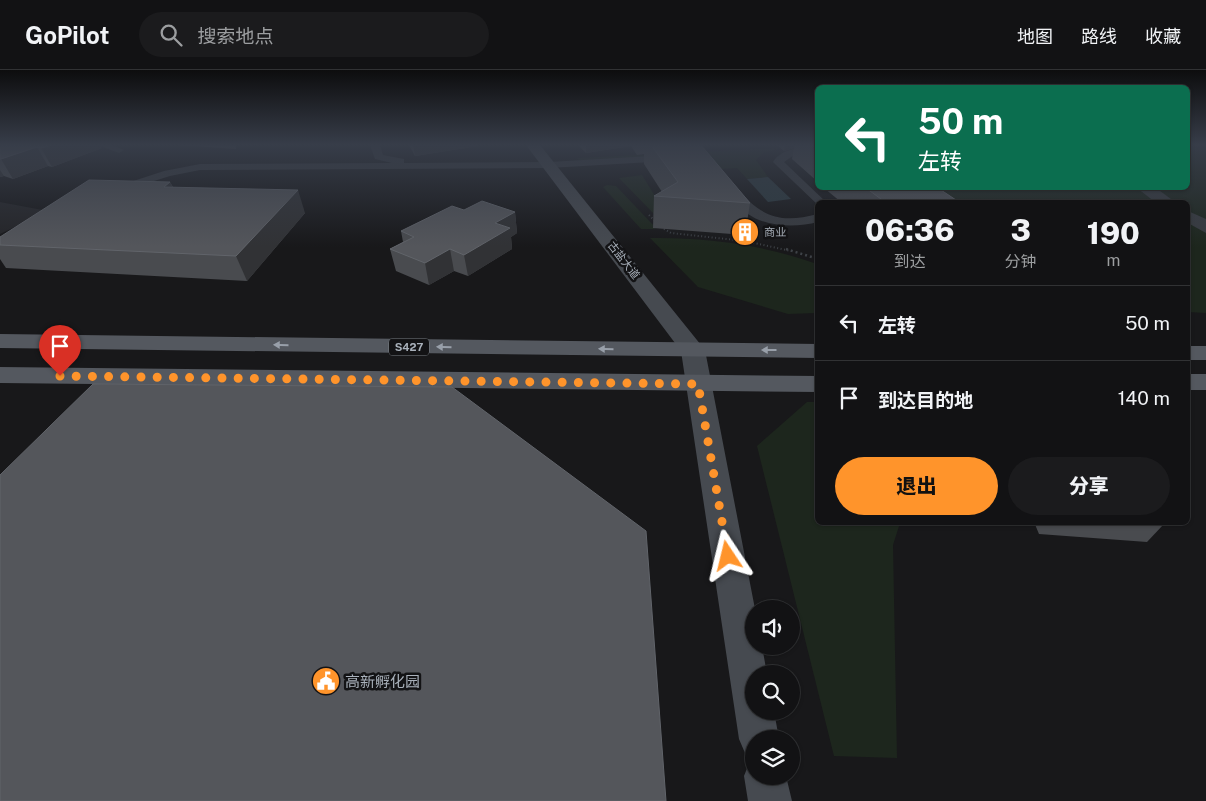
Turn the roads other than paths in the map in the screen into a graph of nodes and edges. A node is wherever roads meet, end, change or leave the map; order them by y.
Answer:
1 (149, 179) edge
2 (560, 179) edge
3 (796, 179) edge
4 (725, 180) edge
5 (1148, 190) edge
6 (104, 194) edge
7 (818, 200) edge
8 (1163, 200) edge
9 (1190, 217) edge
10 (815, 218) edge
11 (1206, 227) edge
12 (0, 341) edge
13 (693, 350) junction
14 (815, 351) edge
15 (1190, 353) edge
16 (1206, 353) edge
17 (0, 376) edge
18 (1190, 382) edge
19 (1206, 382) edge
20 (698, 384) junction
21 (815, 384) edge
22 (746, 665) edge
23 (767, 785) edge
24 (770, 801) edge

1 - 6 lane
2 - 13 street, 古盐大道
3 - 7 lane
4 - 10 lane
5 - 8 street
9 - 11 street
13 -> 12 main road, S427
14 -> 13 main road, S427
13 - 20 street, 古盐大道
15 - 16 main road
17 - 20 main road
18 - 19 main road
20 - 21 main road
20 - 22 street, 古盐大道
23 - 24 street

